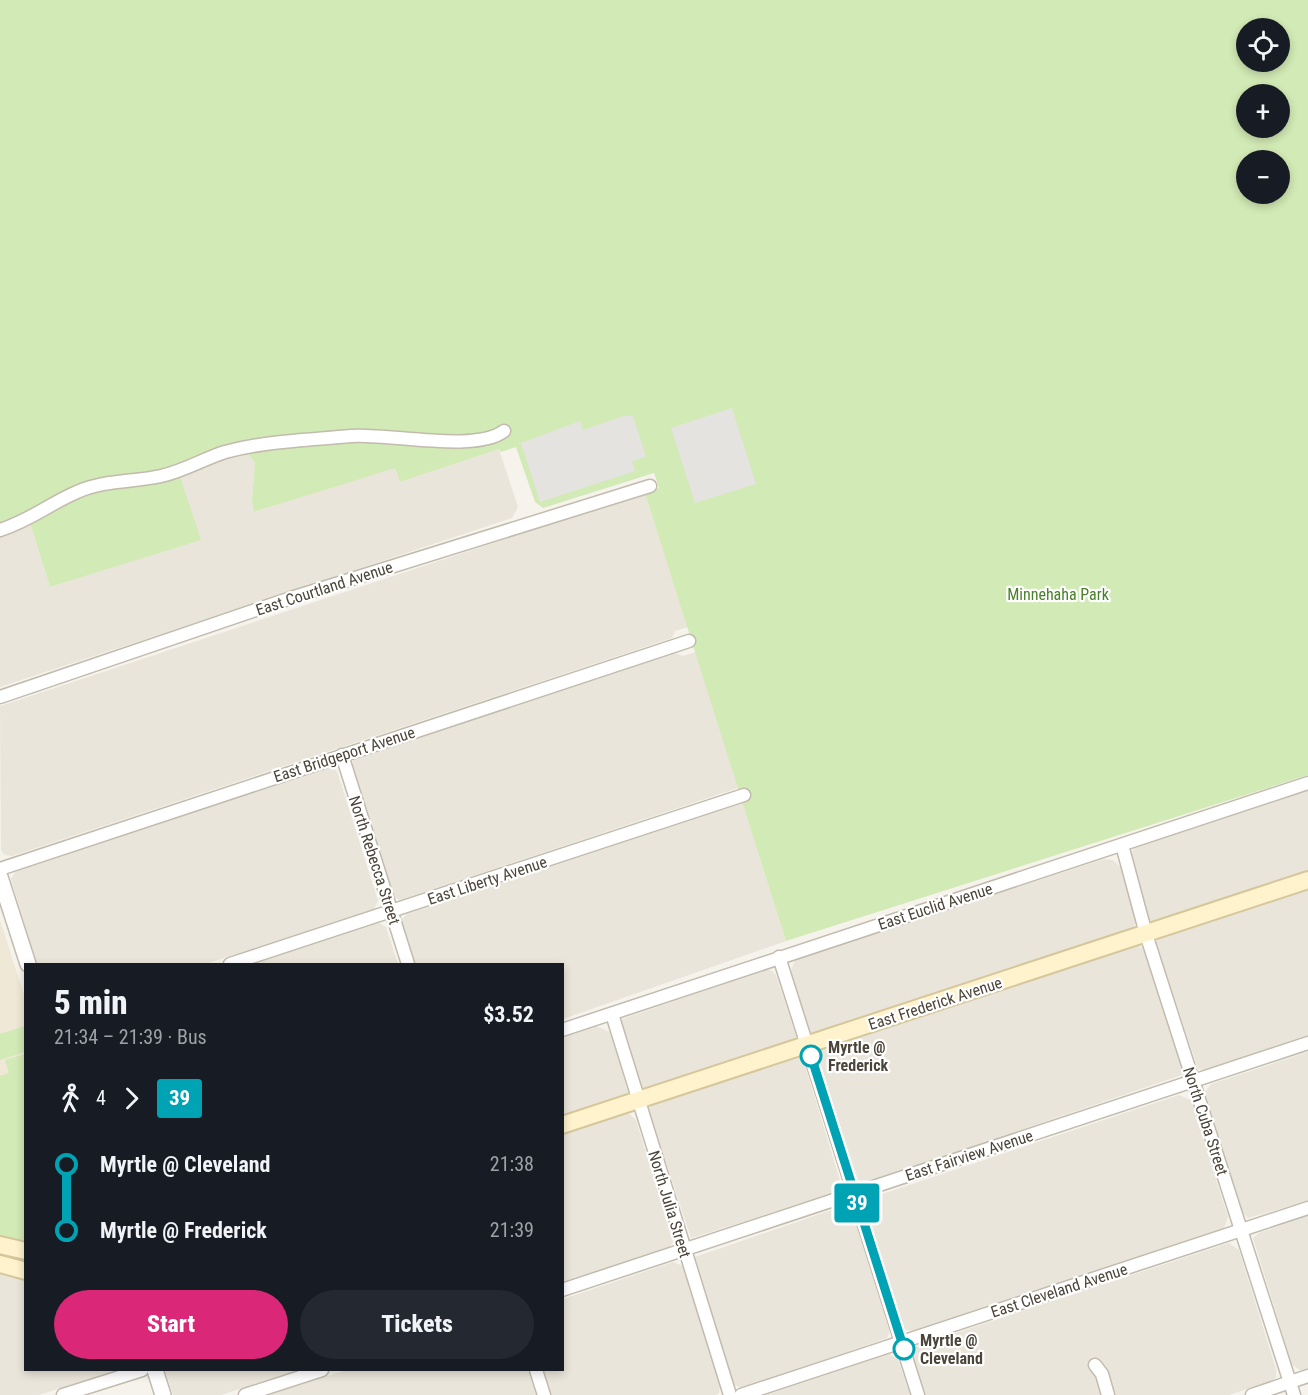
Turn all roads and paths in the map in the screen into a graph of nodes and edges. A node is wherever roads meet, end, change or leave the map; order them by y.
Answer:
1 (504, 431) dead end
2 (650, 486) dead end
3 (2, 530) edge
4 (689, 641) dead end
5 (0, 697) edge
6 (342, 755) junction
7 (1308, 783) edge
8 (744, 795) dead end
9 (1122, 845) junction
10 (0, 869) edge
11 (0, 877) edge
12 (1308, 880) edge
13 (392, 911) junction
14 (1146, 934) junction
15 (779, 957) junction
16 (28, 963) edge
17 (233, 963) edge
18 (408, 963) edge
19 (612, 1014) junction
20 (564, 1029) edge
21 (1308, 1043) edge
22 (807, 1045) junction
23 (1194, 1081) junction
24 (638, 1101) junction
25 (564, 1124) edge
26 (854, 1194) junction
27 (1308, 1208) edge
28 (1241, 1230) junction
29 (0, 1245) edge
30 (684, 1250) junction
31 (24, 1251) edge
32 (0, 1264) edge
33 (24, 1270) edge
34 (564, 1289) edge
35 (902, 1342) junction
36 (1095, 1365) dead end
37 (139, 1371) edge
38 (155, 1371) edge
39 (319, 1371) edge
40 (536, 1371) edge
41 (1308, 1376) edge
42 (1290, 1382) junction
43 (63, 1395) edge
44 (163, 1395) edge
45 (245, 1395) edge
46 (544, 1395) edge
47 (730, 1395) edge
48 (741, 1395) edge
49 (918, 1395) edge
50 (1108, 1395) edge
51 (1252, 1395) edge
52 (1294, 1395) edge

1 - 3 street
2 - 5 street, East Courtland Avenue
4 - 6 street, East Bridgeport Avenue
6 - 10 street, East Bridgeport Avenue
6 - 13 street, North Rebecca Street
7 - 9 street, East Euclid Avenue
8 - 13 street, East Liberty Avenue
9 - 14 street, North Cuba Street
9 - 15 street, East Euclid Avenue
11 - 16 street
12 - 14 main road, East Frederick Avenue
13 - 17 street, East Liberty Avenue
13 - 18 street, North Rebecca Street
14 - 22 main road, East Frederick Avenue
14 - 23 street, North Cuba Street
15 - 19 street, East Euclid Avenue
15 - 22 street
19 - 20 street, East Euclid Avenue
19 - 24 street, North Julia Street
21 - 23 street, East Fairview Avenue
22 - 24 main road, East Frederick Avenue
22 - 26 street
23 - 26 street, East Fairview Avenue
23 - 28 street, North Cuba Street
24 - 25 main road, East Frederick Avenue
24 - 30 street, North Julia Street
26 - 30 street, East Fairview Avenue
26 - 35 street
27 - 28 street, East Cleveland Avenue
28 - 35 street, East Cleveland Avenue
28 - 42 street, North Cuba Street
29 - 31 main road
30 - 34 street, East Fairview Avenue
30 - 47 street, North Julia Street
32 - 33 main road
35 - 48 street, East Cleveland Avenue
35 - 49 street
36 - 50 street
37 - 43 street
38 - 44 street
39 - 45 street
40 - 46 street
41 - 42 street
42 - 51 street
42 - 52 street, North Cuba Street

